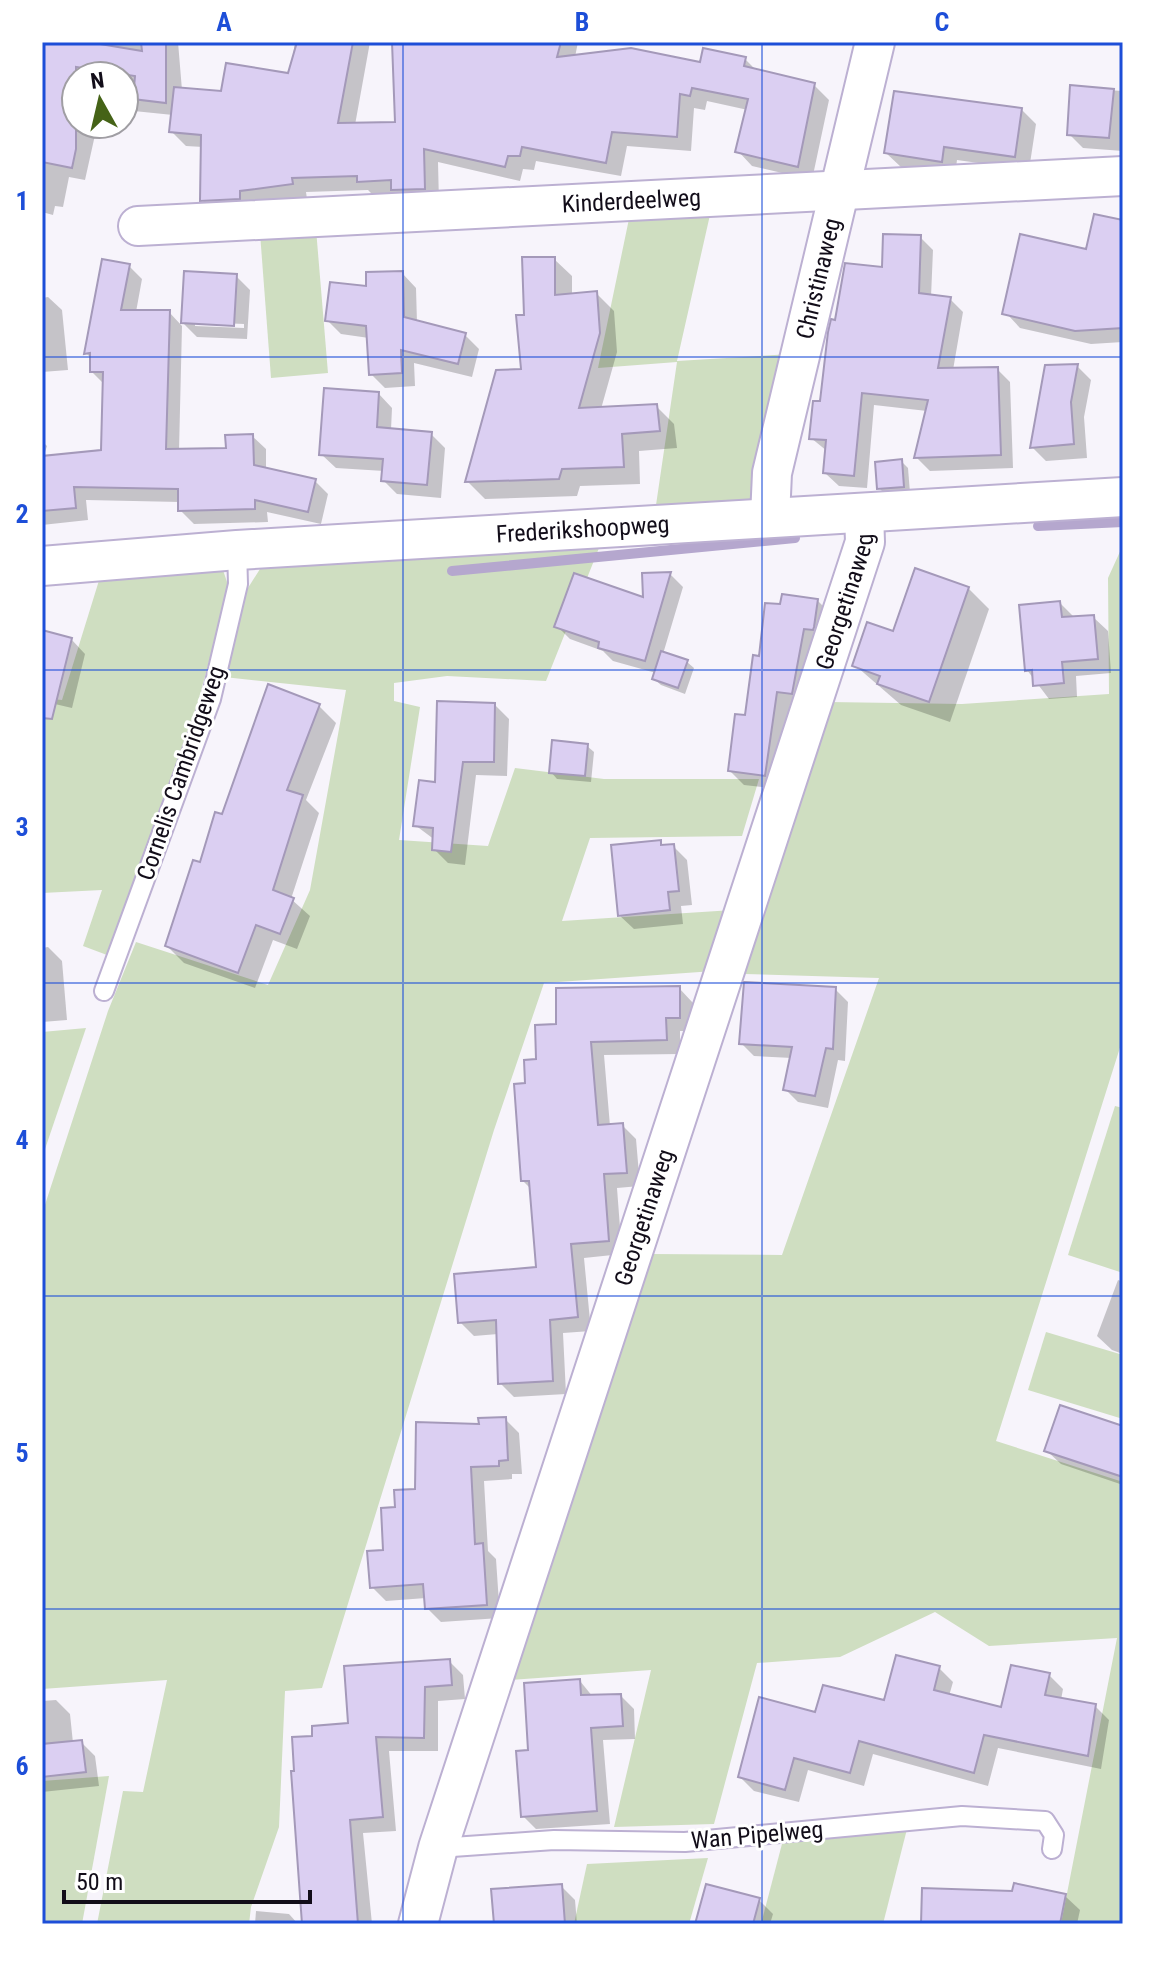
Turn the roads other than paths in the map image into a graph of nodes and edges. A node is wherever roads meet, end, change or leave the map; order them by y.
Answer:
1 (875, 42) edge
2 (1123, 176) edge
3 (839, 193) junction
4 (138, 226) dead end
5 (1123, 497) edge
6 (864, 513) junction
7 (770, 517) junction
8 (237, 550) junction
9 (42, 566) edge
10 (104, 991) dead end
11 (438, 1848) junction
12 (1052, 1849) dead end
13 (418, 1924) edge

1 - 3 street, Christinaweg
2 - 3 street, Kinderdeelweg
3 - 4 street, Kinderdeelweg
3 - 7 street, Christinaweg
5 - 6 street, Frederikshoopweg
6 - 7 street, Frederikshoopweg
6 - 11 street, Georgetinaweg
7 - 8 street, Frederikshoopweg
8 - 9 street, Frederikshoopweg
8 - 10 lane, Cornelis Cambridgeweg
11 - 12 lane, Wan Pipelweg
11 - 13 street, Georgetinaweg

